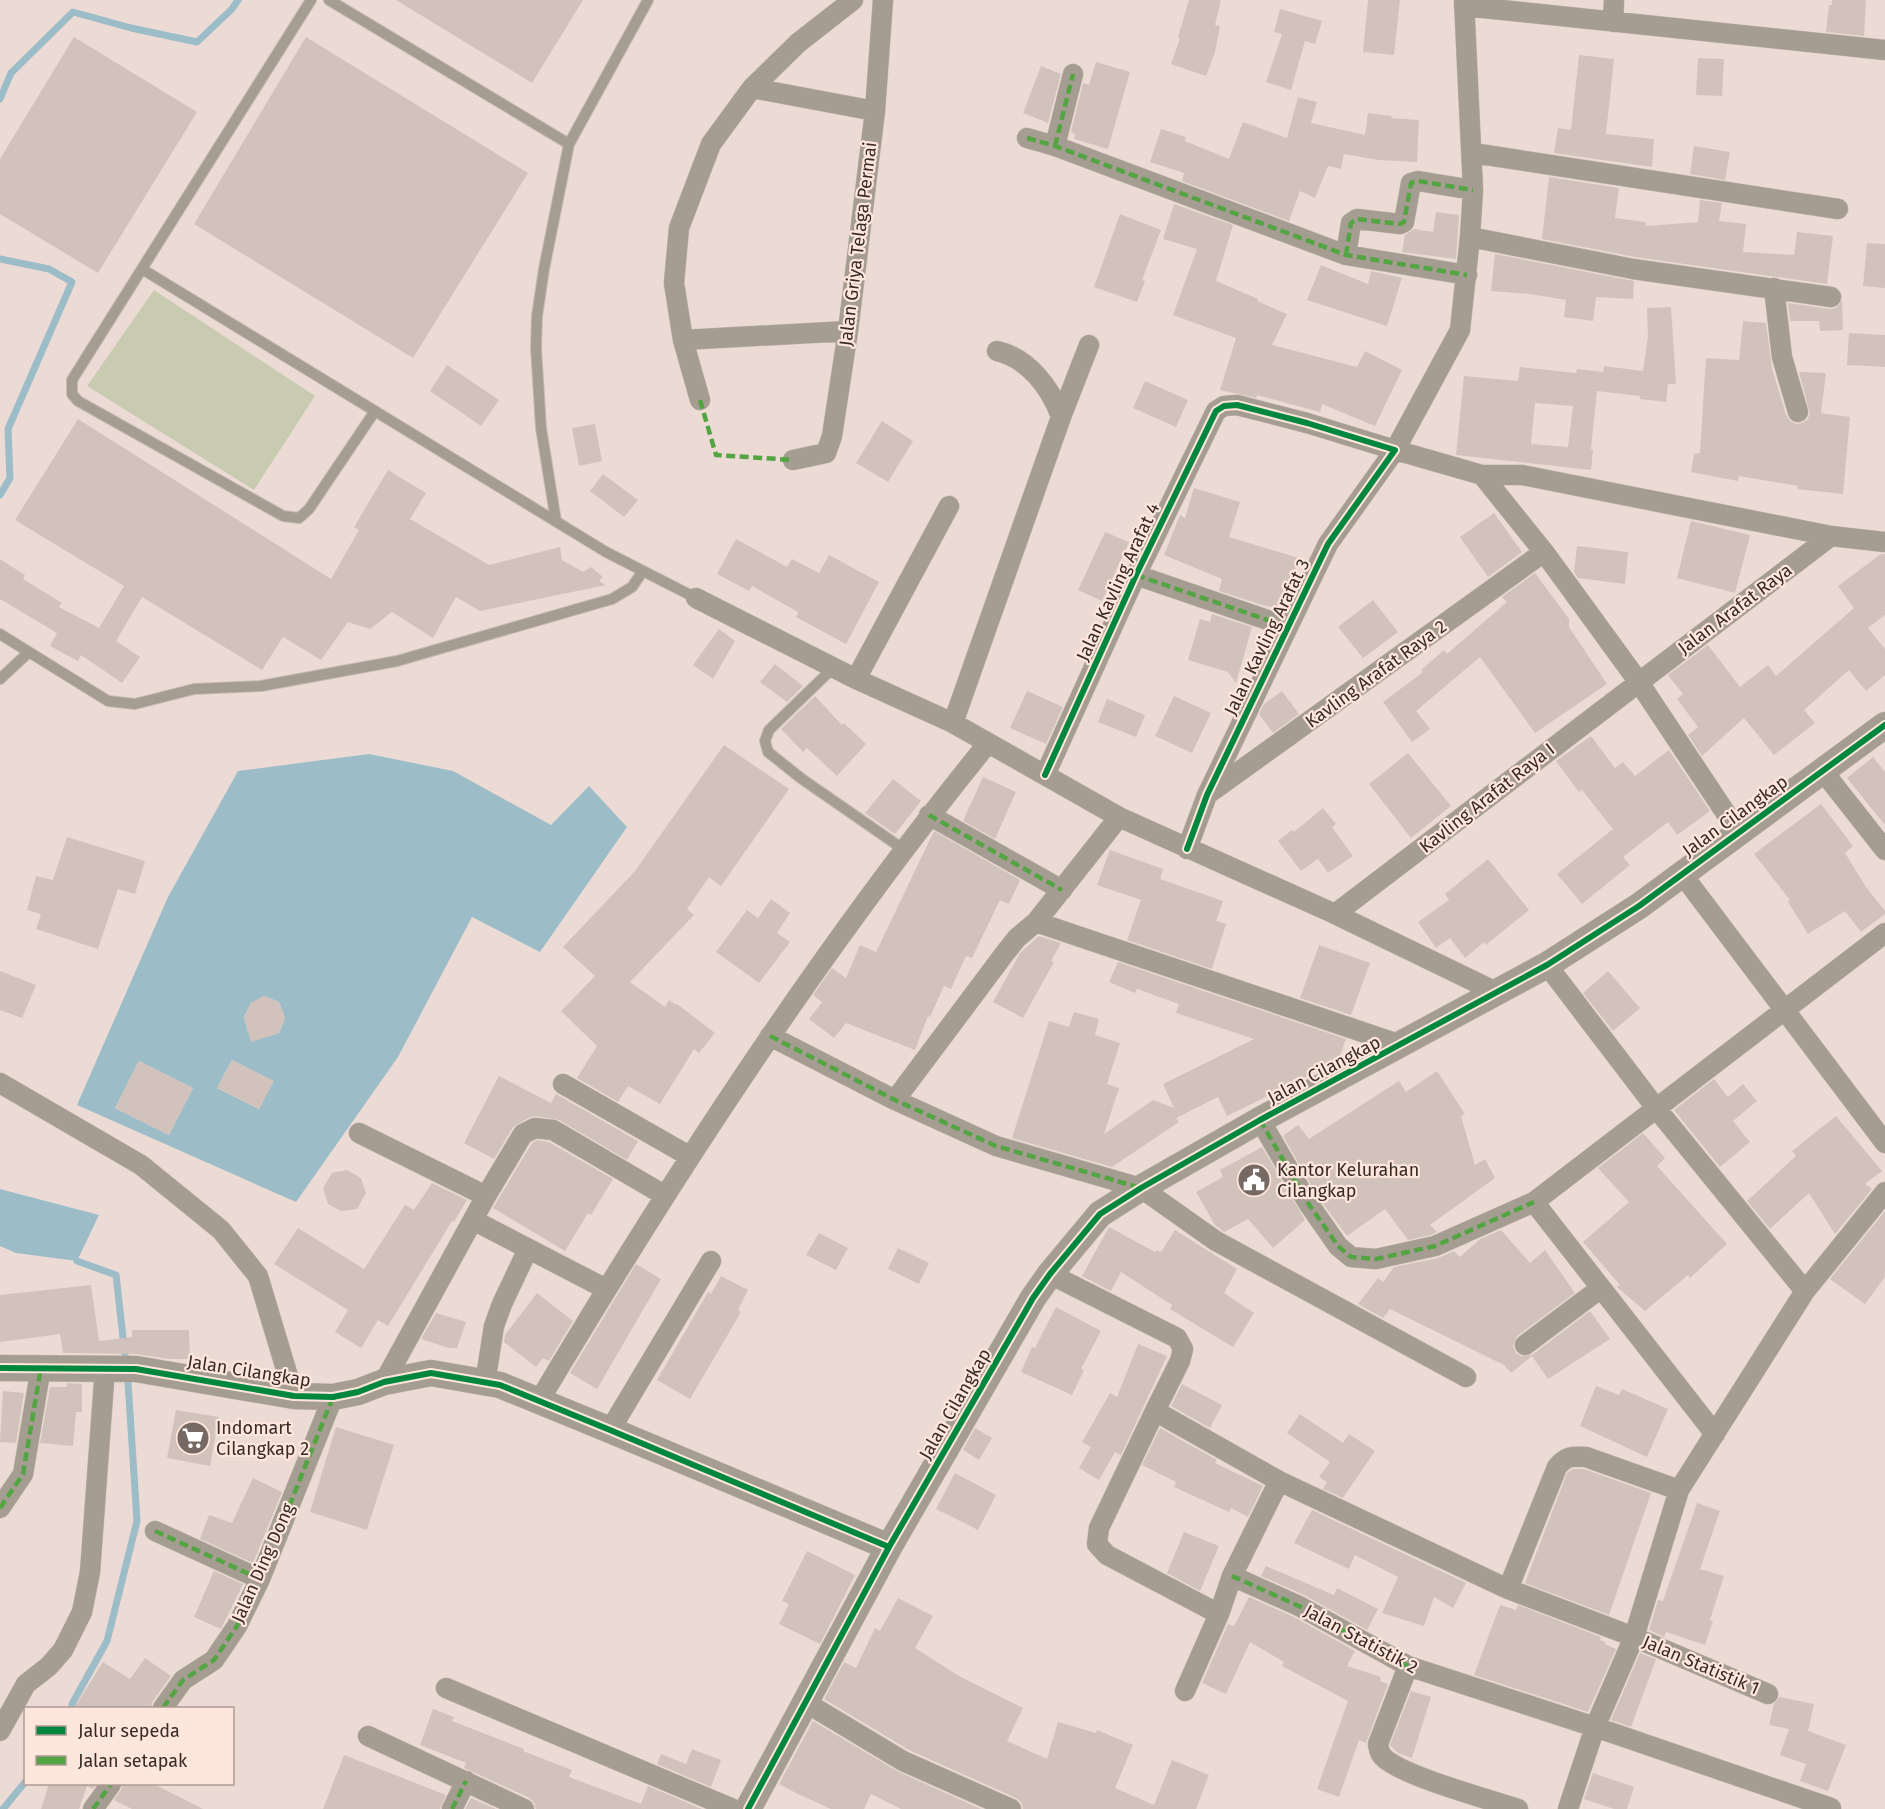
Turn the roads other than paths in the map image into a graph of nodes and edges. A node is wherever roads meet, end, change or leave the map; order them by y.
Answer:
1 (311, 0) edge
2 (329, 0) edge
3 (648, 0) edge
4 (853, 0) edge
5 (883, 0) edge
6 (1614, 0) edge
7 (1464, 3) edge
8 (1613, 22) junction
9 (1885, 50) edge
10 (1073, 74) dead end
11 (752, 88) junction
12 (875, 111) junction
13 (1027, 138) dead end
14 (569, 144) junction
15 (1055, 146) junction
16 (1473, 153) junction
17 (1473, 190) junction
18 (1838, 209) dead end
19 (1470, 237) junction
20 (1346, 255) junction
21 (142, 269) junction
22 (1467, 275) junction
23 (1774, 288) junction
24 (1832, 297) dead end
25 (848, 331) junction
26 (682, 340) junction
27 (1089, 345) dead end
28 (997, 351) dead end
29 (700, 400) dead end
30 (375, 411) junction
31 (1798, 412) dead end
32 (1061, 417) junction
33 (1395, 450) junction
34 (793, 460) dead end
35 (1482, 476) junction
36 (949, 506) dead end
37 (556, 521) junction
38 (1831, 536) junction
39 (1885, 542) edge
40 (1544, 552) junction
41 (644, 571) junction
42 (1136, 575) junction
43 (696, 598) joint
44 (1288, 627) junction
45 (0, 633) edge
46 (29, 652) junction
47 (834, 668) junction
48 (2, 676) edge
49 (856, 679) junction
50 (1638, 681) junction
51 (953, 723) junction
52 (1885, 725) edge
53 (988, 743) junction
54 (1822, 770) junction
55 (1045, 775) junction
56 (1207, 795) junction
57 (929, 815) junction
58 (1119, 817) junction
59 (1739, 833) junction
60 (903, 849) junction
61 (1187, 849) junction
62 (1885, 850) edge
63 (1682, 874) junction
64 (1062, 890) junction
65 (1335, 915) junction
66 (1036, 922) junction
67 (1885, 933) edge
68 (1547, 965) junction
69 (1496, 992) junction
70 (1784, 1011) junction
71 (770, 1036) junction
72 (1401, 1045) junction
73 (0, 1083) edge
74 (563, 1084) dead end
75 (895, 1100) junction
76 (1656, 1108) junction
77 (1260, 1120) junction
78 (358, 1133) dead end
79 (1885, 1143) edge
80 (689, 1156) junction
81 (1141, 1188) junction
82 (1885, 1192) edge
83 (664, 1195) junction
84 (486, 1196) junction
85 (1534, 1202) junction
86 (472, 1220) junction
87 (528, 1249) junction
88 (711, 1261) dead end
89 (1050, 1274) junction
90 (1601, 1288) junction
91 (606, 1289) junction
92 (1804, 1291) junction
93 (1525, 1344) dead end
94 (41, 1367) junction
95 (0, 1368) edge
96 (120, 1368) junction
97 (1466, 1377) dead end
98 (384, 1382) junction
99 (484, 1383) junction
100 (294, 1396) junction
101 (333, 1397) junction
102 (539, 1401) junction
103 (1155, 1411) junction
104 (610, 1430) junction
105 (1715, 1434) junction
106 (1279, 1481) junction
107 (1679, 1490) junction
108 (0, 1508) edge
109 (155, 1531) dead end
110 (889, 1547) junction
111 (1232, 1576) junction
112 (260, 1578) junction
113 (1508, 1588) junction
114 (1219, 1614) junction
115 (1634, 1637) junction
116 (1408, 1666) junction
117 (446, 1688) dead end
118 (1185, 1691) dead end
119 (1768, 1694) dead end
120 (805, 1702) junction
121 (164, 1707) edge
122 (1595, 1727) junction
123 (0, 1731) edge
124 (368, 1736) dead end
125 (466, 1781) junction
126 (110, 1785) edge
127 (1831, 1808) edge
128 (93, 1809) edge
129 (452, 1809) edge
130 (524, 1809) edge
131 (733, 1809) edge
132 (748, 1809) edge
133 (1011, 1809) edge
134 (1518, 1809) edge
135 (1568, 1809) edge

1 - 21 lane
2 - 14 lane
3 - 14 lane
4 - 11 street
5 - 12 street, Jalan Griya Telaga Permai
6 - 8 street
7 - 8 street
7 - 16 street, Jalan Kavling Arafat 3
8 - 9 street
10 - 15 street
11 - 12 street
11 - 26 street
12 - 25 street, Jalan Griya Telaga Permai
13 - 15 street
14 - 37 lane
15 - 20 street
16 - 17 street, Jalan Kavling Arafat 3
16 - 18 street
17 - 19 street, Jalan Kavling Arafat 3
17 - 20 street
19 - 22 street, Jalan Kavling Arafat 3
19 - 23 street
20 - 22 street
21 - 30 lane
21 - 30 lane
22 - 33 street, Jalan Kavling Arafat 3
23 - 24 street
23 - 31 street
25 - 26 street
25 - 34 street, Jalan Griya Telaga Permai
26 - 29 street
27 - 32 street
28 - 32 street
30 - 37 lane
32 - 51 street
33 - 35 street
33 - 42 street, Jalan Kavling Arafat 4
33 - 44 street, Jalan Kavling Arafat 3
35 - 38 street
35 - 40 street
36 - 49 street
37 - 41 lane
38 - 39 street
38 - 50 street, Jalan Arafat Raya
40 - 50 street
40 - 56 street, Kavling Arafat Raya 2
41 - 43 lane
41 - 46 lane
42 - 44 street
42 - 55 street, Jalan Kavling Arafat 4
43 - 47 street
44 - 56 street, Jalan Kavling Arafat 3
45 - 46 lane
46 - 48 lane
47 - 49 street
47 - 60 lane
49 - 51 street
50 - 59 street
50 - 65 street, Kavling Arafat Raya I
51 - 53 street
52 - 54 street, Jalan Cilangkap
53 - 55 street
53 - 57 street
54 - 59 street, Jalan Cilangkap
54 - 62 street
55 - 58 street
56 - 61 street, Jalan Kavling Arafat 3
57 - 60 street
57 - 64 street
58 - 61 street
58 - 64 street
59 - 63 street, Jalan Cilangkap
60 - 71 street
61 - 65 street
63 - 68 street, Jalan Cilangkap
63 - 70 street
64 - 66 street
65 - 69 street
66 - 72 street
66 - 75 street
67 - 70 street
68 - 69 street, Jalan Cilangkap
68 - 76 street
69 - 72 street, Jalan Cilangkap
70 - 76 street
70 - 79 street
71 - 75 street
71 - 80 street
72 - 77 street, Jalan Cilangkap
73 - 100 street
74 - 80 street
75 - 81 street
76 - 85 street
76 - 92 street
77 - 81 street, Jalan Cilangkap
77 - 85 street
78 - 84 street
80 - 83 street
81 - 89 street, Jalan Cilangkap
81 - 97 street
82 - 92 street
83 - 84 street
83 - 91 street
84 - 86 street
85 - 90 street
86 - 87 street
86 - 98 street
87 - 91 street
87 - 99 street
88 - 104 street
89 - 103 street
89 - 110 street, Jalan Cilangkap
90 - 93 street
90 - 105 street
91 - 102 street
92 - 105 street
94 - 95 street, Jalan Cilangkap
94 - 96 street, Jalan Cilangkap
94 - 108 street
96 - 100 street, Jalan Cilangkap
96 - 123 street
98 - 99 street, Jalan Cilangkap
98 - 101 street, Jalan Cilangkap
99 - 102 street, Jalan Cilangkap
100 - 101 street, Jalan Cilangkap
101 - 112 street, Jalan Ding Dong
102 - 104 street, Jalan Cilangkap
103 - 106 street, Jalan Statistik 1
103 - 114 street
104 - 110 street, Jalan Cilangkap
105 - 107 street
106 - 111 street
106 - 113 street, Jalan Statistik 1
107 - 113 street
107 - 115 street
109 - 112 street
110 - 120 street, Jalan Cilangkap
111 - 114 street
111 - 116 street, Jalan Statistik 2
112 - 121 street, Jalan Ding Dong
113 - 115 street, Jalan Statistik 1
114 - 118 street
115 - 119 street, Jalan Statistik 1
115 - 122 street
116 - 122 street, Jalan Statistik 2
116 - 134 street
117 - 131 street
120 - 132 street, Jalan Cilangkap
120 - 133 street
122 - 127 street, Jalan Statistik 2
122 - 135 street
124 - 125 street
125 - 129 street
125 - 130 street
126 - 128 street

